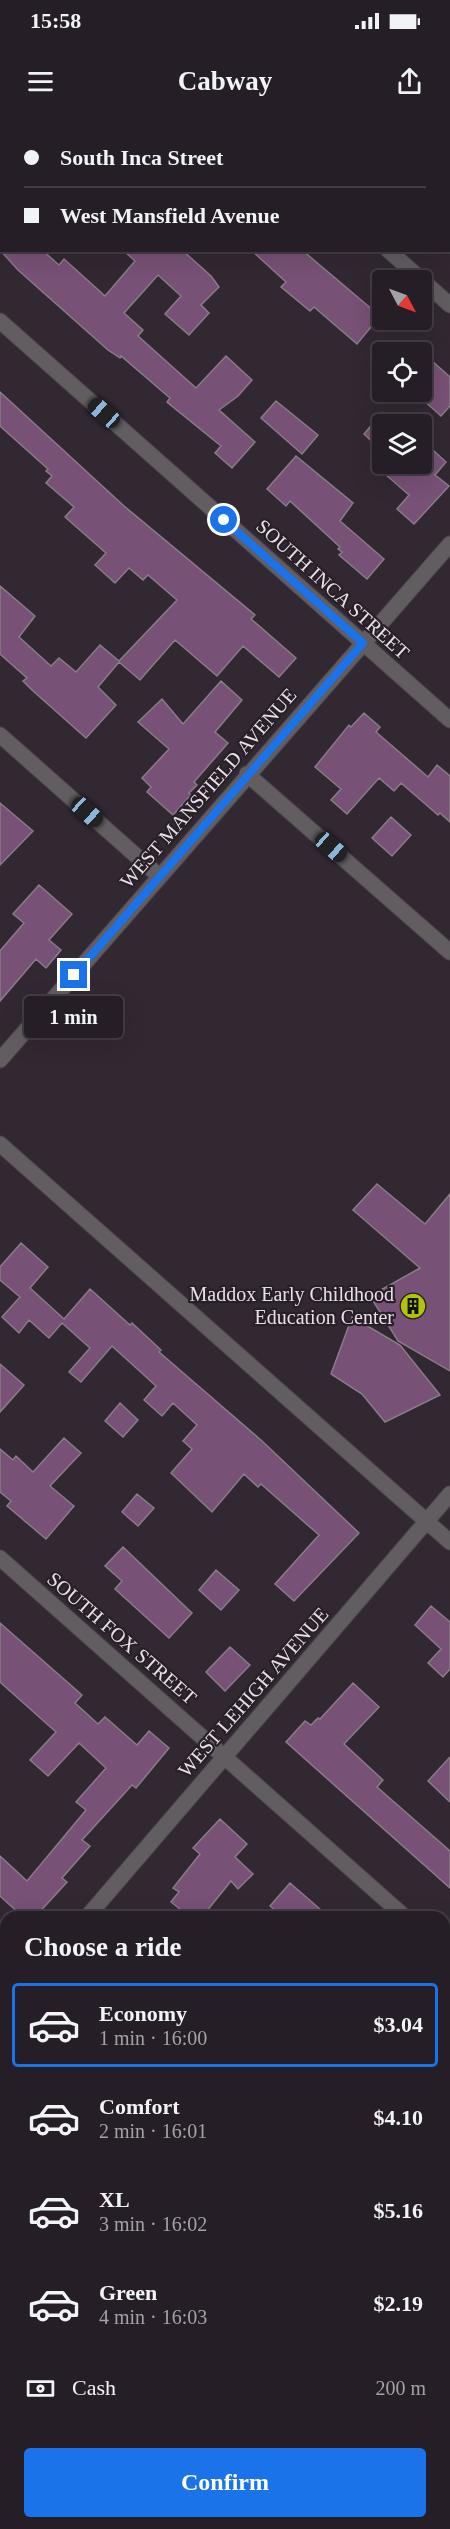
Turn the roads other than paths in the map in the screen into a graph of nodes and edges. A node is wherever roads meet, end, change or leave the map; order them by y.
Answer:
1 (390, 252) edge
2 (450, 305) edge
3 (0, 321) edge
4 (450, 544) edge
5 (363, 643) junction
6 (450, 720) edge
7 (0, 735) edge
8 (248, 774) junction
9 (159, 876) junction
10 (450, 952) edge
11 (0, 1060) edge
12 (0, 1144) edge
13 (450, 1494) edge
14 (426, 1522) junction
15 (450, 1542) edge
16 (0, 1558) edge
17 (225, 1757) junction
18 (92, 1911) edge
19 (398, 1911) edge

1 - 2 street
3 - 5 street, SOUTH INCA STREET
4 - 5 street, WEST MANSFIELD AVENUE
5 - 6 street, SOUTH INCA STREET
5 - 8 street, WEST MANSFIELD AVENUE
7 - 9 street
8 - 9 street, WEST MANSFIELD AVENUE
8 - 10 street
9 - 11 street, WEST MANSFIELD AVENUE
12 - 14 street
13 - 14 street, WEST LEHIGH AVENUE
14 - 15 street
14 - 17 street, WEST LEHIGH AVENUE
16 - 17 street, SOUTH FOX STREET
17 - 18 street, WEST LEHIGH AVENUE
17 - 19 street, SOUTH FOX STREET

